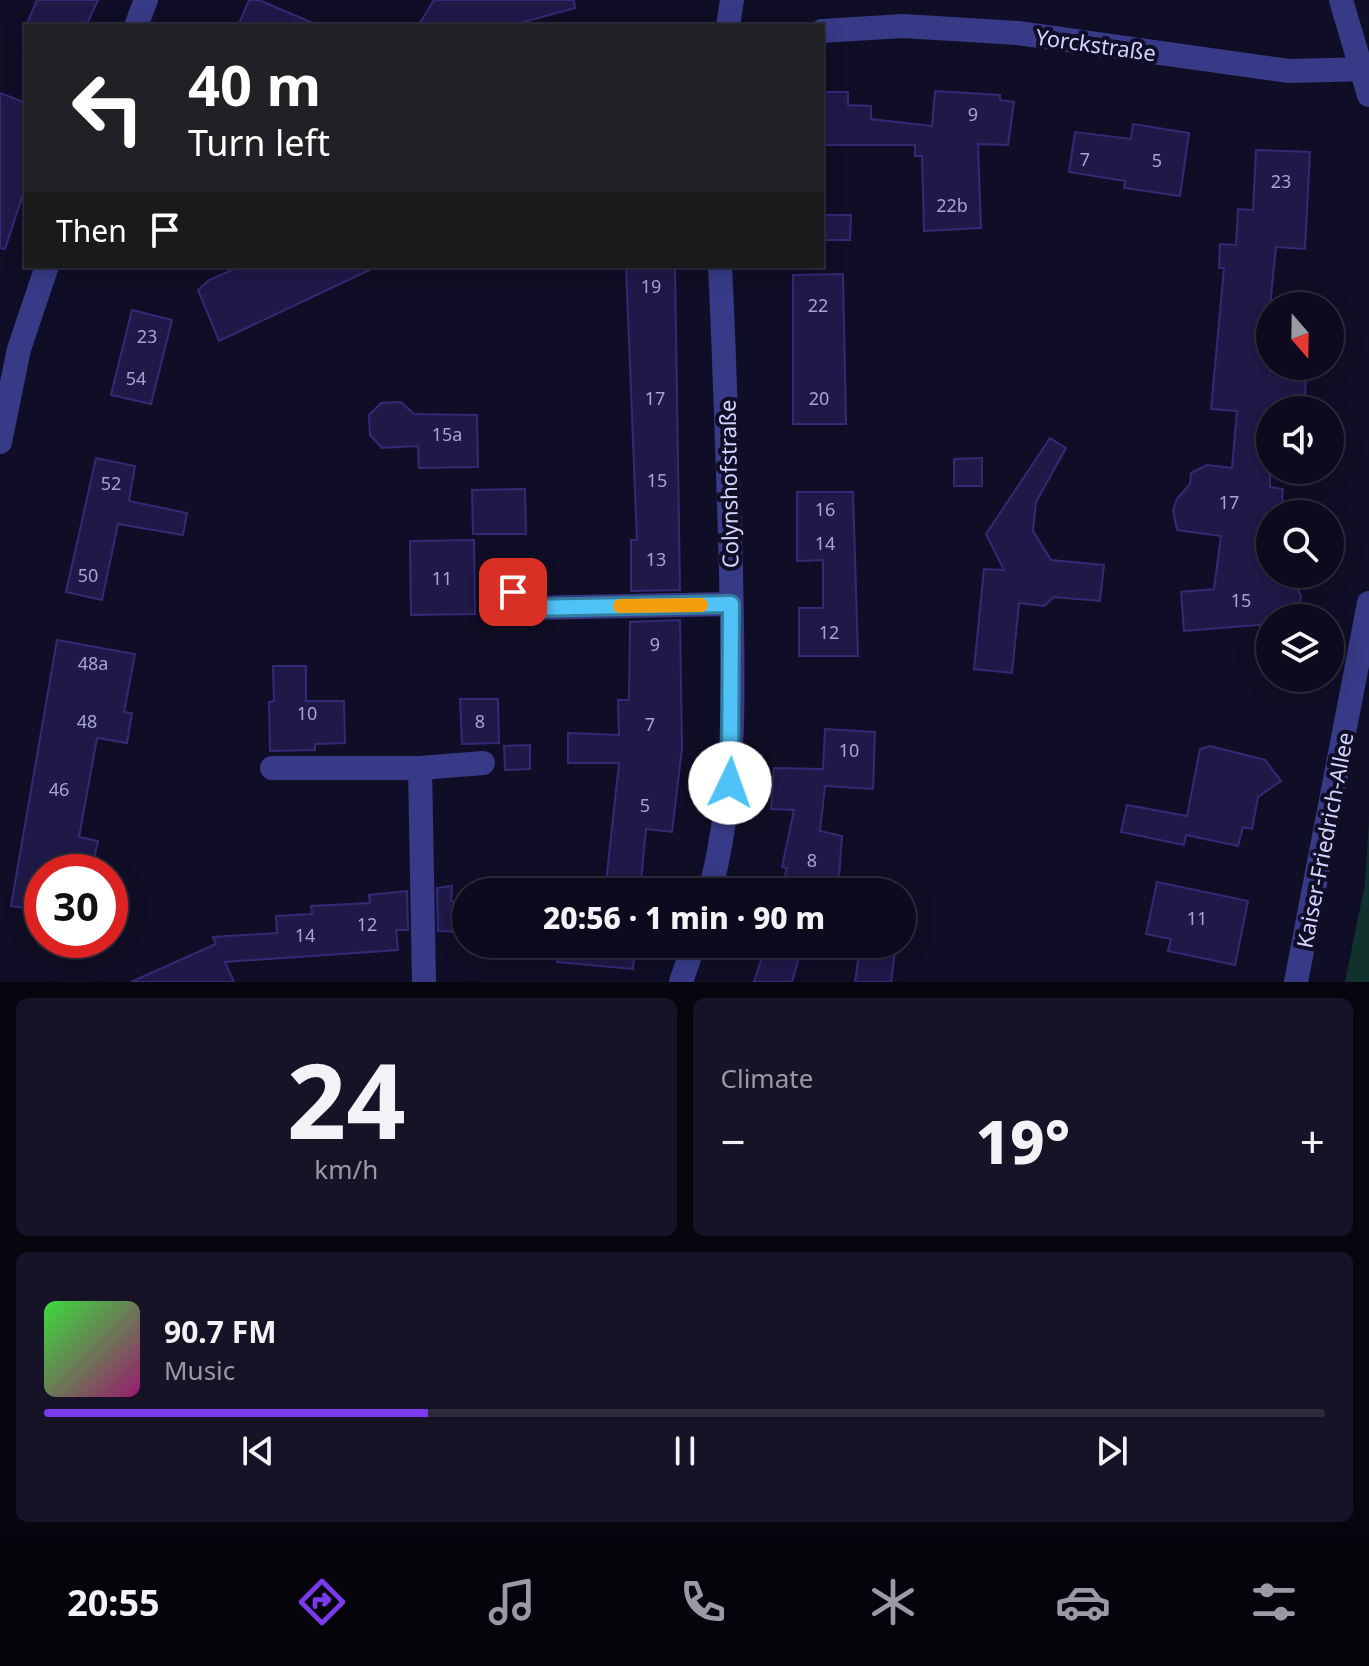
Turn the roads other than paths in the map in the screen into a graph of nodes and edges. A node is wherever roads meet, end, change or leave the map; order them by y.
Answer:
1 (146, 0) edge
2 (732, 0) edge
3 (1341, 0) edge
4 (137, 24) edge
5 (728, 24) edge
6 (824, 31) edge
7 (1366, 70) edge
8 (1369, 95) edge
9 (46, 268) edge
10 (720, 268) edge
11 (0, 442) edge
12 (500, 577) dead end
13 (1369, 603) edge
14 (731, 604) junction
15 (483, 763) dead end
16 (272, 768) dead end
17 (420, 768) junction
18 (714, 878) edge
19 (689, 958) edge
20 (424, 982) edge
21 (681, 982) edge
22 (1296, 982) edge

1 - 4 street
2 - 5 street
3 - 7 street
6 - 7 street, Yorckstraße
7 - 8 street
9 - 11 street
10 - 14 street, Colynshofstraße
12 - 14 street
13 - 22 street, Kaiser-Friedrich-Allee
14 - 18 street, Colynshofstraße
15 - 17 street
16 - 17 street
17 - 20 street
19 - 21 street

